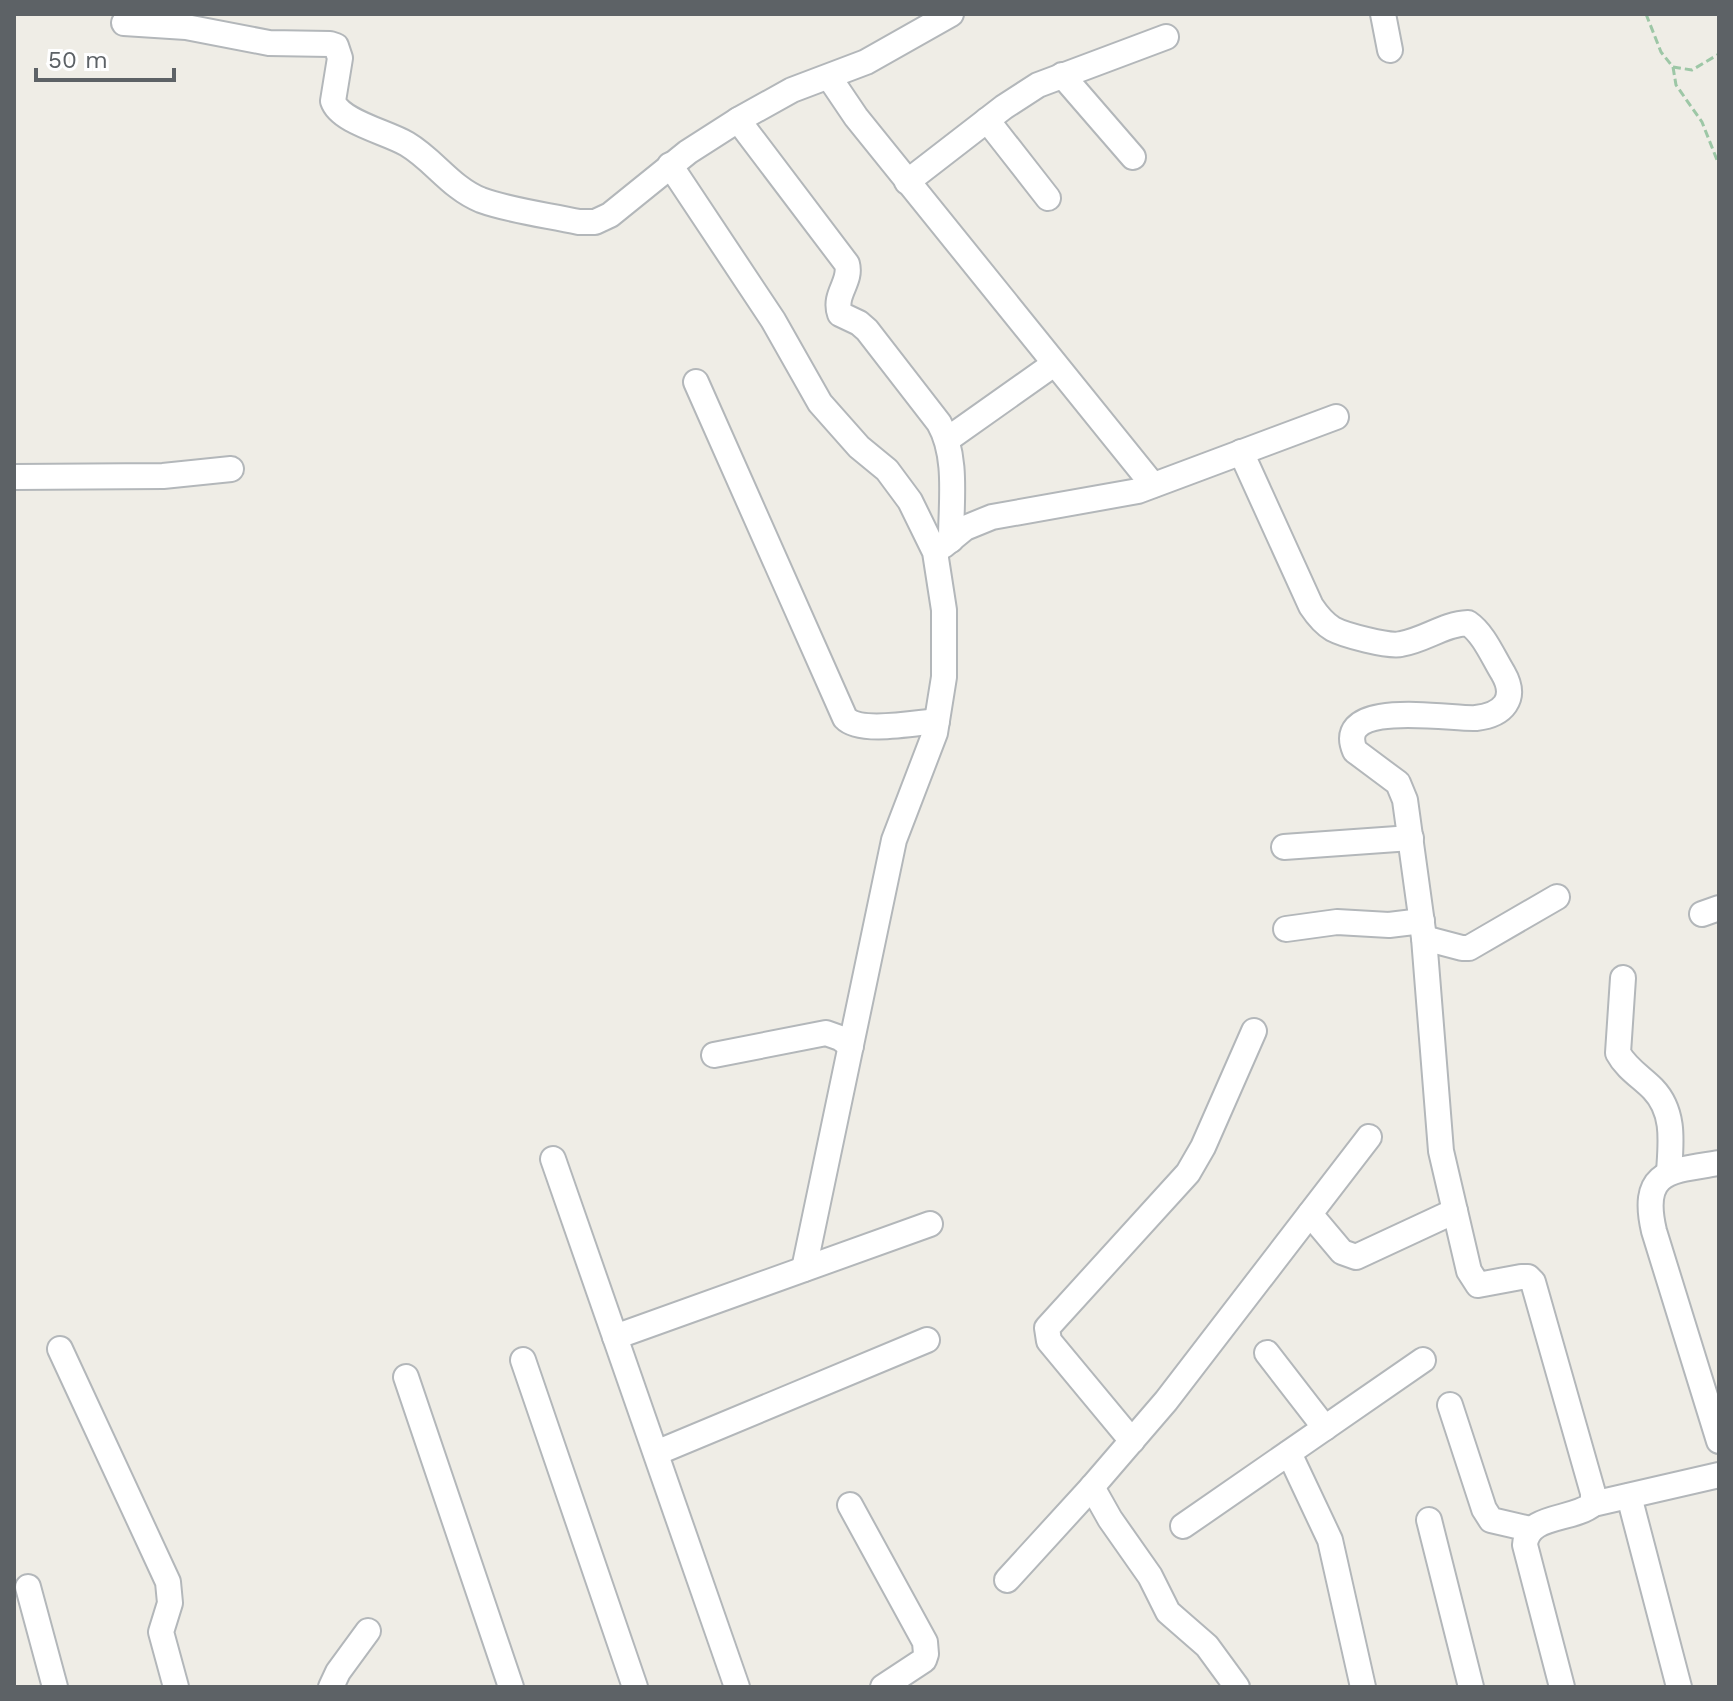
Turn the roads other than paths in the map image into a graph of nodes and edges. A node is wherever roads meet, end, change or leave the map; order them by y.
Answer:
1 (951, 14) edge
2 (1383, 14) edge
3 (124, 23) dead end
4 (1166, 37) dead end
5 (1390, 50) dead end
6 (1062, 75) junction
7 (829, 77) junction
8 (738, 120) junction
9 (987, 120) junction
10 (1133, 157) dead end
11 (670, 165) junction
12 (907, 182) junction
13 (1048, 198) dead end
14 (1054, 364) junction
15 (696, 382) dead end
16 (1336, 417) dead end
17 (948, 439) junction
18 (1241, 452) junction
19 (231, 469) dead end
20 (14, 477) edge
21 (1153, 485) junction
22 (943, 546) junction
23 (937, 721) junction
24 (1411, 838) junction
25 (1284, 847) dead end
26 (1557, 897) dead end
27 (1286, 929) dead end
28 (1423, 929) junction
29 (1623, 978) dead end
30 (1254, 1031) dead end
31 (851, 1046) junction
32 (714, 1055) dead end
33 (1369, 1137) dead end
34 (553, 1159) dead end
35 (1719, 1163) edge
36 (1669, 1172) junction
37 (1455, 1211) junction
38 (1310, 1214) junction
39 (930, 1224) dead end
40 (804, 1269) junction
41 (615, 1337) junction
42 (927, 1340) dead end
43 (60, 1349) dead end
44 (1267, 1353) dead end
45 (523, 1360) dead end
46 (1423, 1360) dead end
47 (406, 1377) dead end
48 (1450, 1405) dead end
49 (1325, 1428) junction
50 (1132, 1441) junction
51 (1719, 1441) edge
52 (656, 1453) junction
53 (1289, 1453) junction
54 (1719, 1475) edge
55 (1092, 1487) junction
56 (1629, 1496) junction
57 (1593, 1504) junction
58 (850, 1505) dead end
59 (1429, 1520) dead end
60 (1183, 1526) dead end
61 (1530, 1529) junction
62 (1007, 1580) dead end
63 (28, 1587) dead end
64 (368, 1631) dead end
65 (335, 1679) edge
66 (55, 1687) edge
67 (176, 1687) edge
68 (511, 1687) edge
69 (635, 1687) edge
70 (737, 1687) edge
71 (883, 1687) edge
72 (1237, 1687) edge
73 (1363, 1687) edge
74 (1471, 1687) edge
75 (1562, 1687) edge
76 (1679, 1687) edge

1 - 7 street
2 - 5 street
3 - 11 street
4 - 6 street
6 - 9 street
6 - 10 street
7 - 8 street
7 - 12 street
8 - 11 street
8 - 17 street
9 - 12 street
9 - 13 street
11 - 22 street
12 - 14 street
14 - 17 street
14 - 21 street
15 - 23 street
16 - 18 street
17 - 22 street
18 - 21 street
18 - 24 street
19 - 20 street
21 - 22 street
22 - 23 street
23 - 31 street
24 - 25 street
24 - 28 street
26 - 28 street
27 - 28 street
28 - 37 street
29 - 36 street
30 - 50 street
31 - 32 street
31 - 40 street
33 - 38 street
34 - 41 street
35 - 36 street
36 - 51 street
37 - 38 street
37 - 57 street
38 - 50 street
39 - 40 street
40 - 41 street
41 - 52 street
42 - 52 street
43 - 67 street
44 - 49 street
45 - 69 street
46 - 49 street
47 - 68 street
48 - 61 street
49 - 53 street
50 - 55 street
52 - 70 street
53 - 60 street
53 - 73 street
54 - 56 street
55 - 62 street
55 - 72 street
56 - 57 street
56 - 76 street
57 - 61 street
58 - 71 street
59 - 74 street
61 - 75 street
63 - 66 street
64 - 65 street

